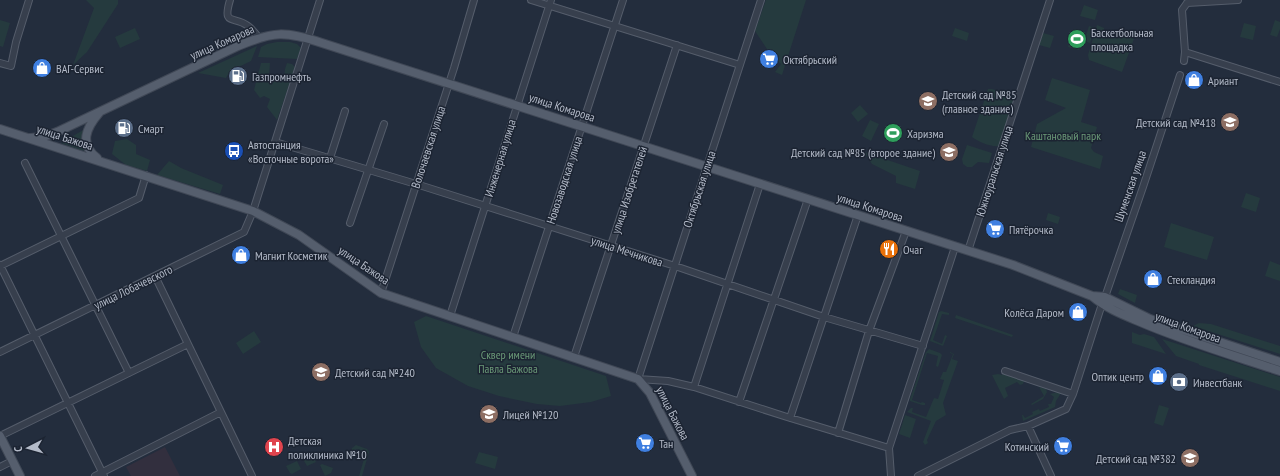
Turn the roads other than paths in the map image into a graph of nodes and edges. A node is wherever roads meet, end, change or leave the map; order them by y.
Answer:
1 (29, 0) edge
2 (230, 0) edge
3 (320, 0) edge
4 (474, 0) edge
5 (531, 0) edge
6 (623, 0) edge
7 (761, 0) edge
8 (1050, 0) edge
9 (1238, 0) edge
10 (1230, 1) edge
11 (1187, 2) edge
12 (551, 3) edge
13 (614, 26) junction
14 (259, 38) junction
15 (308, 38) junction
16 (677, 45) junction
17 (1185, 52) junction
18 (1184, 61) dead end
19 (0, 63) edge
20 (740, 64) junction
21 (1180, 75) dead end
22 (1280, 82) edge
23 (449, 83) junction
24 (517, 105) junction
25 (345, 111) dead end
26 (100, 112) junction
27 (384, 124) dead end
28 (582, 125) junction
29 (0, 129) edge
30 (30, 138) junction
31 (275, 142) junction
32 (643, 145) junction
33 (330, 158) junction
34 (101, 161) junction
35 (25, 163) dead end
36 (707, 167) junction
37 (369, 170) junction
38 (146, 176) junction
39 (416, 184) junction
40 (760, 184) junction
41 (808, 199) junction
42 (485, 206) junction
43 (253, 211) junction
44 (858, 215) junction
45 (350, 223) dead end
46 (549, 226) junction
47 (906, 231) junction
48 (61, 236) junction
49 (611, 246) junction
50 (956, 247) junction
51 (968, 251) junction
52 (0, 266) edge
53 (675, 266) junction
54 (155, 276) junction
55 (726, 284) junction
56 (381, 293) junction
57 (773, 300) junction
58 (1103, 301) junction
59 (96, 305) junction
60 (450, 316) junction
61 (824, 317) junction
62 (869, 332) junction
63 (34, 335) junction
64 (513, 337) junction
65 (188, 344) junction
66 (923, 346) junction
67 (0, 352) edge
68 (574, 357) junction
69 (1280, 362) edge
70 (1005, 371) dead end
71 (1280, 371) edge
72 (129, 373) junction
73 (638, 379) junction
74 (694, 387) junction
75 (1073, 394) junction
76 (739, 402) junction
77 (68, 403) junction
78 (221, 412) junction
79 (790, 418) junction
80 (1028, 426) junction
81 (838, 433) junction
82 (0, 436) edge
83 (889, 448) junction
84 (12, 461) junction
85 (0, 467) edge
86 (103, 474) edge
87 (20, 476) edge
88 (95, 476) edge
89 (252, 476) edge
90 (692, 476) edge
91 (891, 476) edge
92 (918, 476) edge
93 (1051, 476) edge

1 - 19 street
2 - 14 street
3 - 15 street, улица Лобачевского
4 - 23 street, Волочаевская улица
5 - 12 street
6 - 13 street, Новозаводская улица
7 - 20 street, Октябрьская улица
8 - 51 street, Южноуральская улица
9 - 10 street
10 - 11 street
11 - 17 street
12 - 13 street
12 - 24 street, Инженерная улица
13 - 16 street
13 - 28 street, Новозаводская улица
14 - 15 main road, улица Комарова
14 - 26 main road, улица Комарова
15 - 23 main road, улица Комарова
15 - 31 street, улица Лобачевского
16 - 20 street
16 - 32 street, улица Изобретателей
17 - 18 street
17 - 22 street
20 - 36 street, Октябрьская улица
21 - 58 street, Шуменская улица
23 - 24 main road, улица Комарова
23 - 39 street, Волочаевская улица
24 - 28 main road, улица Комарова
24 - 42 street, Инженерная улица
25 - 33 street
26 - 30 main road, улица Комарова
26 - 34 main road
27 - 37 street
28 - 32 main road, улица Комарова
28 - 46 street, Новозаводская улица
29 - 30 main road, улица Бажова
30 - 34 main road, улица Бажова
31 - 33 street, улица Мечникова
31 - 43 street, улица Лобачевского
32 - 36 main road, улица Комарова
32 - 49 street, улица Изобретателей
33 - 37 street, улица Мечникова
34 - 38 main road, улица Бажова
35 - 48 street
36 - 40 main road, улица Комарова
36 - 53 street, Октябрьская улица
37 - 39 street, улица Мечникова
37 - 45 street
38 - 43 main road, улица Бажова
38 - 48 street
39 - 42 street, улица Мечникова
39 - 56 street, Волочаевская улица
40 - 41 main road, улица Комарова
40 - 55 street
41 - 44 main road, улица Комарова
41 - 57 street
42 - 46 street, улица Мечникова
42 - 60 street, Инженерная улица
43 - 54 street, улица Лобачевского
43 - 56 main road, улица Бажова
44 - 47 main road, улица Комарова
44 - 61 street
46 - 49 street, улица Мечникова
46 - 64 street, Новозаводская улица
47 - 50 main road, улица Комарова
47 - 62 street
48 - 52 street
48 - 59 street
49 - 53 street, улица Мечникова
49 - 68 street, улица Изобретателей
50 - 51 main road, улица Комарова
50 - 66 street
51 - 58 main road, улица Комарова
52 - 63 street
53 - 55 street, улица Мечникова
53 - 73 street, Октябрьская улица
54 - 59 street, улица Лобачевского
54 - 65 street
55 - 57 street, улица Мечникова
55 - 74 street
56 - 60 main road, улица Бажова
57 - 61 street, улица Мечникова
57 - 76 street
58 - 69 main road, улица Комарова
58 - 71 main road, улица Комарова
58 - 75 street, Шуменская улица
59 - 63 street, улица Лобачевского
59 - 72 street
60 - 64 main road, улица Бажова
61 - 62 street, улица Мечникова
61 - 79 street
62 - 66 street, улица Мечникова
62 - 81 street
63 - 67 street, улица Лобачевского
63 - 77 street
64 - 68 main road, улица Бажова
65 - 72 street
65 - 78 street
66 - 83 street
68 - 73 main road, улица Бажова
70 - 75 street
72 - 77 street
73 - 74 street
73 - 90 main road, улица Бажова
74 - 76 street
75 - 80 street, Шуменская улица
76 - 79 street
77 - 82 street
77 - 86 street
78 - 86 street
78 - 89 street
79 - 81 street
80 - 92 street, Шуменская улица
80 - 93 street
81 - 83 street
82 - 84 main road
83 - 91 street
84 - 85 street
84 - 87 main road
86 - 88 street

